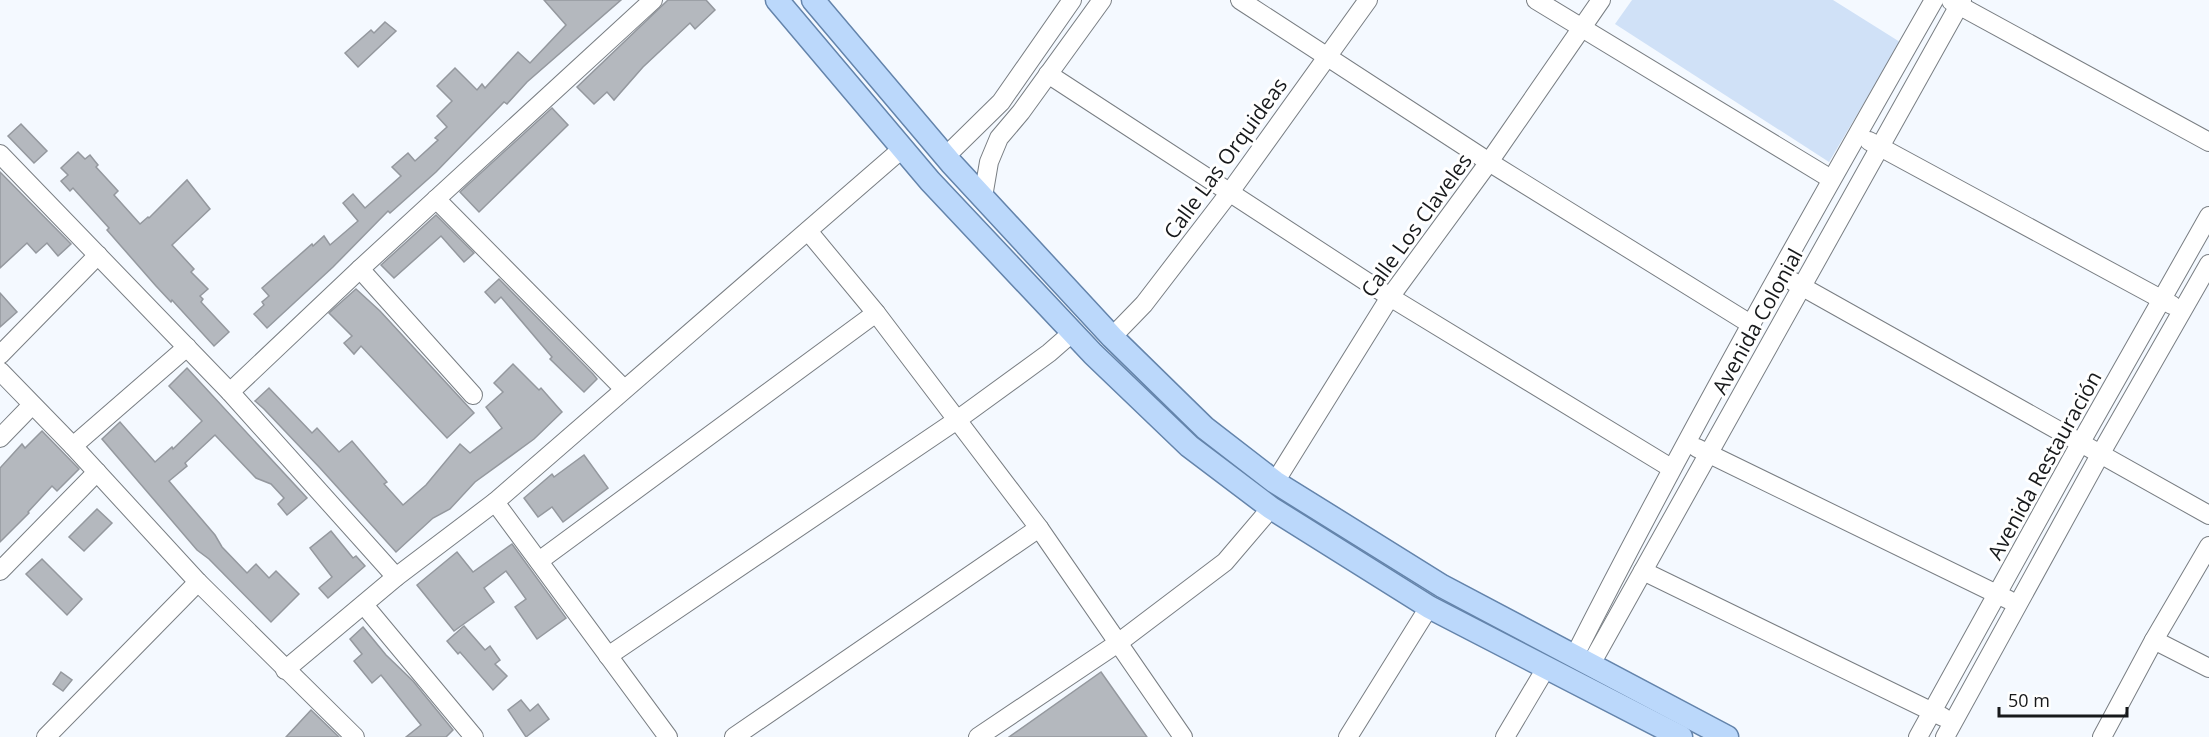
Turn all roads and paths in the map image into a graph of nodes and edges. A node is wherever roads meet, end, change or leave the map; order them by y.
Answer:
1 (653, 0) edge
2 (777, 0) edge
3 (813, 0) edge
4 (1072, 0) edge
5 (1102, 0) edge
6 (1240, 0) edge
7 (1368, 0) edge
8 (1536, 0) edge
9 (1601, 0) edge
10 (1934, 0) edge
11 (1957, 2) edge
12 (1581, 27) junction
13 (1328, 56) junction
14 (1048, 74) junction
15 (1857, 134) junction
16 (2209, 142) edge
17 (1880, 147) junction
18 (903, 148) junction
19 (0, 154) edge
20 (948, 160) junction
21 (1489, 162) junction
22 (1831, 179) junction
23 (930, 181) junction
24 (1230, 192) junction
25 (983, 197) junction
26 (436, 199) junction
27 (2209, 216) edge
28 (808, 231) junction
29 (98, 255) junction
30 (2209, 265) edge
31 (360, 269) junction
32 (1780, 274) junction
33 (1802, 286) junction
34 (1390, 297) junction
35 (2162, 300) junction
36 (2182, 311) junction
37 (876, 313) junction
38 (1752, 325) junction
39 (1073, 332) junction
40 (1112, 337) junction
41 (187, 347) junction
42 (0, 355) edge
43 (0, 371) edge
44 (624, 389) junction
45 (230, 392) junction
46 (473, 395) dead end
47 (32, 405) junction
48 (957, 420) junction
49 (0, 438) edge
50 (1686, 442) junction
51 (2081, 442) junction
52 (73, 446) junction
53 (2101, 453) junction
54 (1708, 454) junction
55 (1671, 468) junction
56 (96, 472) junction
57 (1275, 482) junction
58 (495, 502) junction
59 (1271, 508) junction
60 (2209, 515) edge
61 (1039, 528) junction
62 (2209, 546) edge
63 (539, 561) junction
64 (0, 571) edge
65 (1642, 571) junction
66 (396, 577) junction
67 (198, 582) junction
68 (1998, 594) junction
69 (364, 605) junction
70 (2019, 605) junction
71 (1430, 606) junction
72 (2154, 640) junction
73 (1118, 643) junction
74 (608, 656) junction
75 (1582, 660) junction
76 (1546, 668) junction
77 (2209, 668) edge
78 (285, 670) junction
79 (1932, 712) junction
80 (1949, 730) edge
81 (55, 734) edge
82 (355, 737) edge
83 (474, 737) edge
84 (668, 737) edge
85 (734, 737) edge
86 (978, 737) edge
87 (1183, 737) edge
88 (1348, 737) edge
89 (1505, 737) edge
90 (1681, 737) edge
91 (1727, 737) edge
92 (1918, 737) edge
93 (2102, 737) edge

1 - 26 street
2 - 18 main road
3 - 20 main road
4 - 20 street
5 - 14 street
6 - 13 street
7 - 13 street, Calle Las Orquideas
8 - 12 street
9 - 12 street, Calle Los Claveles
10 - 15 street
11 - 16 street
11 - 17 street, Avenida Colonial
12 - 21 street, Calle Los Claveles
12 - 22 street
13 - 21 street
13 - 24 street, Calle Las Orquideas
14 - 24 street
14 - 25 street
15 - 17 street
15 - 22 street
17 - 33 street, Avenida Colonial
17 - 35 street
18 - 23 main road
18 - 28 street
19 - 29 street
20 - 23 main road
20 - 25 main road
21 - 34 street, Calle Los Claveles
21 - 38 street
22 - 32 street
23 - 39 main road
24 - 34 street
24 - 40 street, Calle Las Orquideas
25 - 40 main road
26 - 31 street
26 - 44 street
27 - 35 street, Avenida Restauración
28 - 37 street
28 - 44 street
29 - 41 street
29 - 42 street
30 - 36 street, Avenida Restauración
31 - 45 street
31 - 46 street
32 - 33 street
32 - 38 street
33 - 51 street
33 - 54 street, Avenida Colonial
34 - 55 street
34 - 57 street, Calle Los Claveles
35 - 36 street
35 - 51 street, Avenida Restauración
36 - 53 street, Avenida Restauración
37 - 48 street
37 - 63 street
38 - 50 street
39 - 48 street
39 - 59 main road
40 - 57 main road
41 - 45 street
41 - 52 street
43 - 47 street
44 - 58 street
45 - 66 street
47 - 49 street
47 - 52 street
48 - 61 street
48 - 74 street
50 - 54 street
50 - 55 street
51 - 53 street
51 - 68 street, Avenida Restauración
52 - 56 street
53 - 60 street
53 - 70 street, Avenida Restauración
54 - 65 street, Avenida Colonial
54 - 68 street
55 - 75 street
56 - 64 street
56 - 67 street
57 - 75 main road
58 - 63 street
58 - 66 street
59 - 71 main road
59 - 73 street
61 - 73 street
61 - 85 street
62 - 72 street
63 - 74 street
65 - 75 street, Avenida Colonial
65 - 79 street
66 - 69 street
67 - 78 street
67 - 81 street
68 - 70 street
68 - 79 street, Avenida Restauración
69 - 78 street
69 - 83 street
70 - 80 street, Avenida Restauración
71 - 76 main road
71 - 88 street
72 - 77 street
72 - 93 street
73 - 86 street
73 - 87 street
74 - 84 street
75 - 91 main road
76 - 89 street
76 - 90 main road
78 - 82 street
79 - 80 street
79 - 92 street, Avenida Restauración

